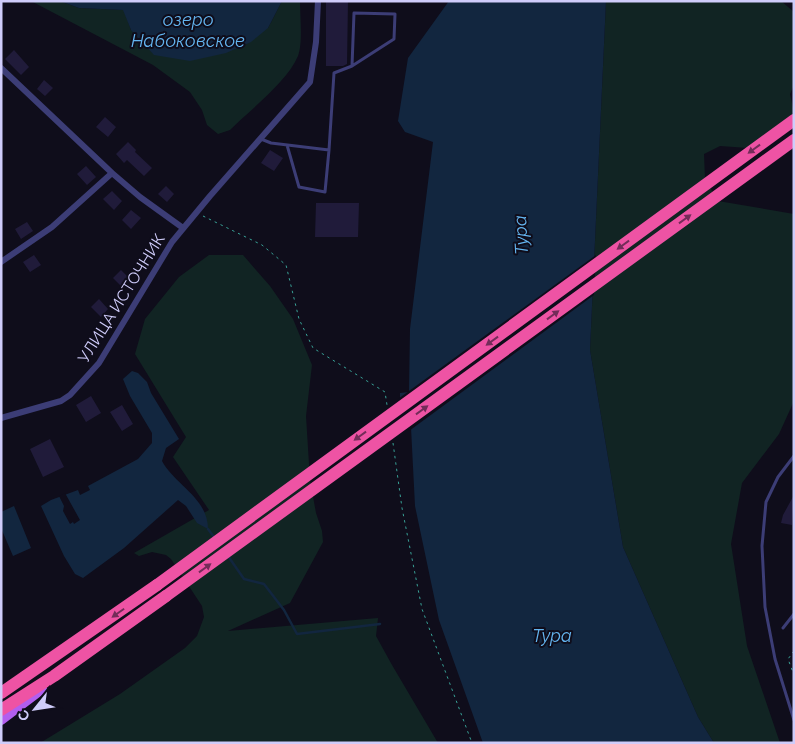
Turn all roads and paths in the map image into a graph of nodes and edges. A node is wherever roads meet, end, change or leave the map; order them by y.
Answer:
1 (318, 1) edge
2 (352, 66) junction
3 (1, 68) edge
4 (794, 120) edge
5 (260, 139) junction
6 (794, 140) edge
7 (287, 145) junction
8 (329, 150) junction
9 (112, 173) junction
10 (183, 228) junction
11 (1, 262) edge
12 (1, 418) edge
13 (794, 456) edge
14 (794, 614) edge
15 (783, 628) dead end
16 (794, 651) edge
17 (38, 668) junction
18 (794, 675) edge
19 (54, 676) junction
20 (1, 687) edge
21 (1, 693) edge
22 (1, 710) edge
23 (1, 720) edge
24 (794, 720) edge

1 - 5 street, УЛИЦА ИСТОЧНИК
2 - 2 lane
2 - 8 lane
3 - 9 street
4 -> 17 highway, bridge
5 - 7 lane
5 - 10 street, УЛИЦА ИСТОЧНИК
19 -> 6 highway, bridge
7 - 8 lane
7 - 8 lane
9 - 10 street
9 - 11 street
10 - 12 street, УЛИЦА ИСТОЧНИК
13 - 24 lane
14 - 15 lane
16 - 18 path
17 - 20 highway
17 - 21 highway
19 - 22 highway
19 - 23 main road

